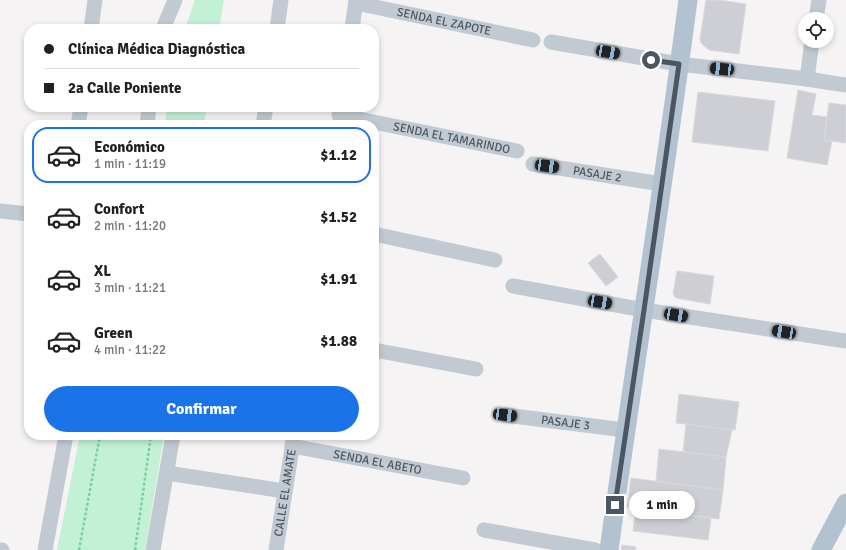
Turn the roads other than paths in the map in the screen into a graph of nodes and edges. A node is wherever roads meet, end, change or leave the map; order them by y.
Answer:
1 (95, 0) edge
2 (167, 0) edge
3 (175, 0) edge
4 (281, 0) edge
5 (688, 0) edge
6 (819, 0) edge
7 (356, 2) edge
8 (817, 12) edge
9 (92, 24) edge
10 (164, 24) edge
11 (165, 24) edge
12 (278, 24) edge
13 (353, 24) edge
14 (533, 40) dead end
15 (551, 42) dead end
16 (811, 48) edge
17 (679, 64) junction
18 (807, 79) junction
19 (846, 85) edge
20 (339, 116) edge
21 (359, 120) edge
22 (379, 124) edge
23 (517, 151) dead end
24 (533, 164) dead end
25 (662, 184) junction
26 (0, 210) edge
27 (24, 213) edge
28 (379, 235) edge
29 (495, 260) dead end
30 (512, 286) dead end
31 (644, 310) junction
32 (846, 341) edge
33 (379, 351) edge
34 (476, 369) dead end
35 (505, 415) dead end
36 (625, 430) junction
37 (65, 440) edge
38 (172, 440) edge
39 (293, 440) edge
40 (167, 473) junction
41 (463, 478) dead end
42 (284, 491) junction
43 (846, 503) edge
44 (484, 530) dead end
45 (45, 550) edge
46 (153, 550) edge
47 (276, 550) edge
48 (595, 550) edge
49 (609, 550) edge
50 (821, 550) edge

1 - 9 street
2 - 10 street
3 - 11 street
4 - 12 street
5 - 17 main road
6 - 8 street
7 - 13 street
7 - 14 street, SENDA EL ZAPOTE
15 - 17 street
16 - 18 street
17 - 18 street
17 - 25 main road
18 - 19 street
20 - 21 street, SENDA EL TAMARINDO
22 - 23 street, SENDA EL TAMARINDO
24 - 25 street, PASAJE 2
25 - 31 main road
26 - 27 street
28 - 29 street
30 - 31 street
31 - 32 street
31 - 36 main road
33 - 34 street
35 - 36 street, PASAJE 3
36 - 49 main road
37 - 45 street
38 - 40 street
39 - 41 street, SENDA EL ABETO
39 - 42 street, CALLE EL AMATE
40 - 42 street
40 - 46 street
42 - 47 street, CALLE EL AMATE
43 - 50 main road
44 - 48 street

